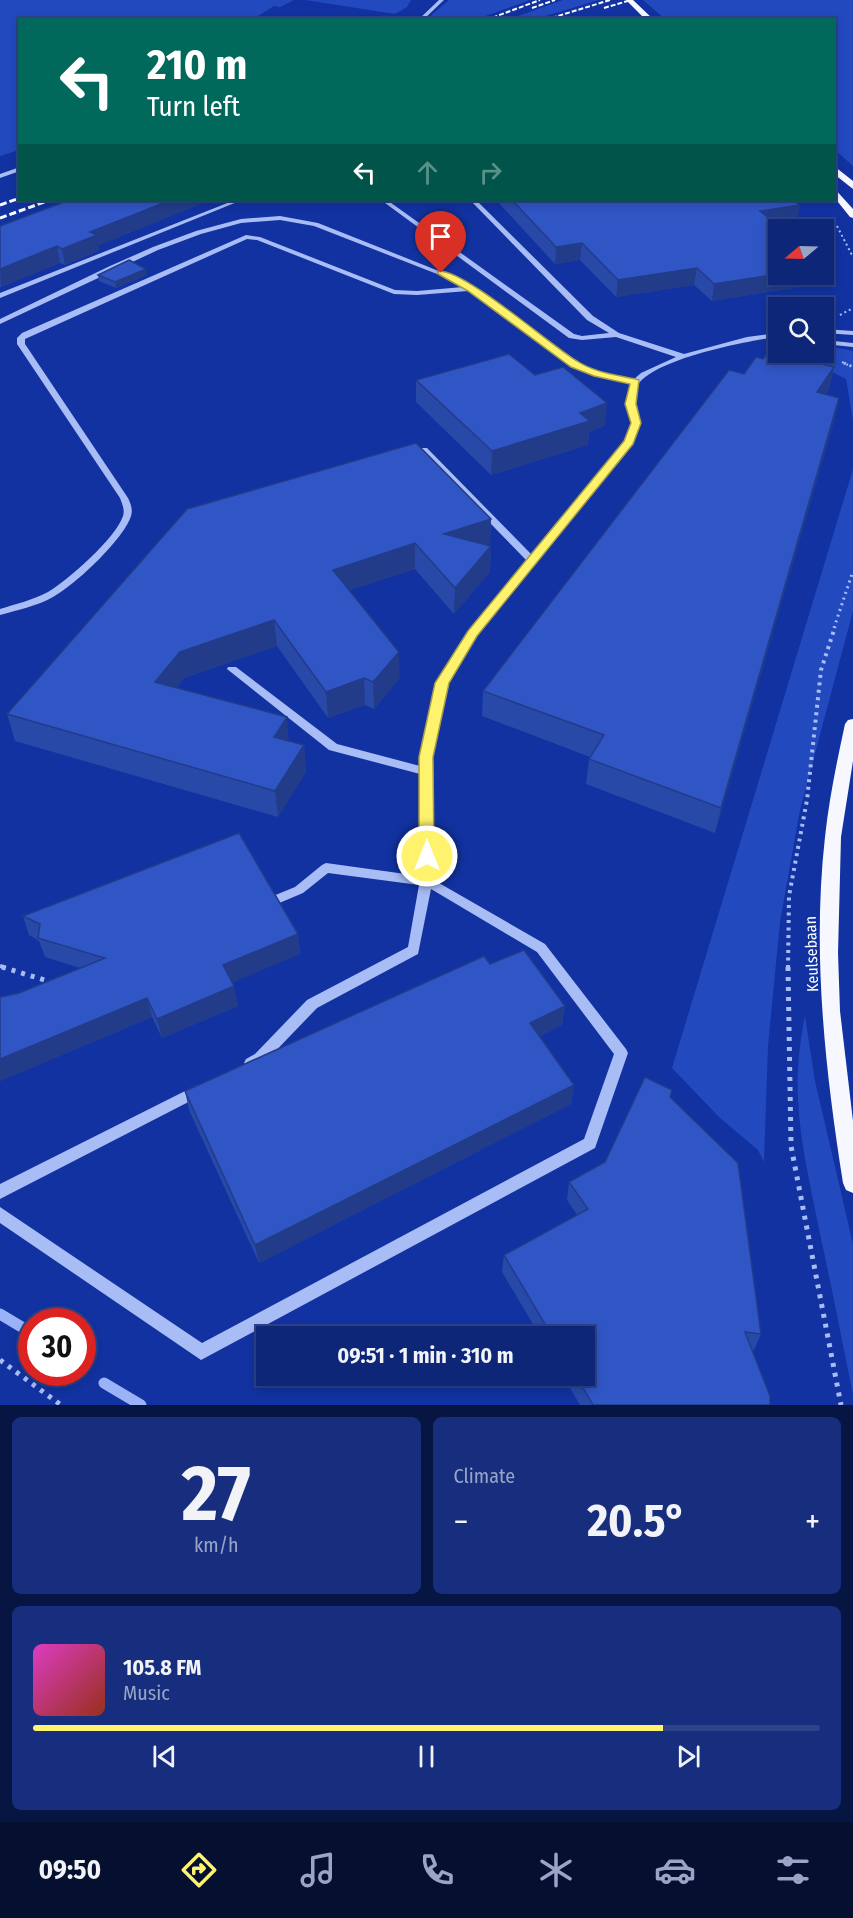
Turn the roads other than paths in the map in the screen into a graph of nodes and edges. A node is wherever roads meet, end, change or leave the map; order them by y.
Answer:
1 (442, 0) edge
2 (629, 0) edge
3 (422, 18) edge
4 (649, 18) edge
5 (18, 170) edge
6 (836, 171) edge
7 (0, 176) edge
8 (853, 186) edge
9 (836, 194) edge
10 (237, 201) edge
11 (385, 201) edge
12 (474, 201) edge
13 (853, 215) edge
14 (471, 289) junction
15 (0, 296) edge
16 (0, 322) edge
17 (834, 332) edge
18 (853, 333) edge
19 (616, 335) junction
20 (768, 336) edge
21 (834, 343) edge
22 (853, 345) edge
23 (682, 356) junction
24 (635, 383) junction
25 (401, 457) edge
26 (533, 561) junction
27 (0, 612) edge
28 (232, 669) dead end
29 (853, 724) edge
30 (426, 771) junction
31 (426, 881) junction
32 (277, 899) edge
33 (240, 1069) edge
34 (208, 1085) edge
35 (853, 1184) edge
36 (0, 1192) edge
37 (0, 1214) edge

1 - 3 street
2 - 4 main road
5 - 7 street
6 - 8 main road
9 - 13 main road
10 - 15 street
11 - 19 street
12 - 19 street
14 - 16 street
14 - 24 street
14 - 27 street
17 - 18 street
19 - 23 street
20 - 23 street
21 - 22 street
23 - 24 street
24 - 26 street
25 - 26 street
26 - 30 street
28 - 30 street
29 - 35 main road, Keulsebaan
30 - 31 street
31 - 32 street
31 - 33 street
31 - 37 street
34 - 36 street

